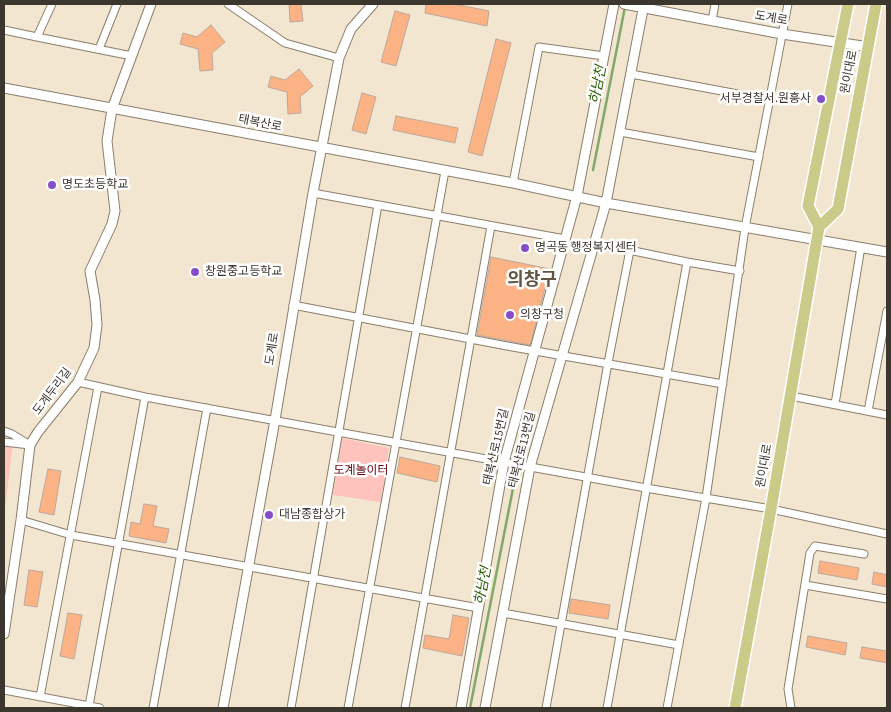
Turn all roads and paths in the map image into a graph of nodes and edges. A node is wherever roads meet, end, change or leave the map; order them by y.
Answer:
1 (52, 4) edge
2 (117, 4) edge
3 (152, 4) edge
4 (228, 4) edge
5 (373, 4) edge
6 (614, 4) edge
7 (624, 4) edge
8 (715, 4) edge
9 (788, 4) edge
10 (848, 4) edge
11 (876, 4) edge
12 (642, 6) edge
13 (712, 21) junction
14 (4, 30) edge
15 (782, 34) junction
16 (37, 37) junction
17 (842, 43) junction
18 (869, 47) junction
19 (98, 49) junction
20 (132, 56) junction
21 (604, 56) junction
22 (338, 58) junction
23 (631, 74) junction
24 (4, 88) edge
25 (770, 100) junction
26 (112, 109) junction
27 (620, 132) junction
28 (321, 148) junction
29 (759, 157) junction
30 (445, 171) junction
31 (513, 183) junction
32 (312, 193) junction
33 (578, 197) junction
34 (604, 202) junction
35 (378, 206) junction
36 (436, 216) junction
37 (491, 226) junction
38 (819, 227) junction
39 (745, 228) junction
40 (565, 239) junction
41 (817, 240) junction
42 (595, 244) junction
43 (861, 247) junction
44 (630, 250) junction
45 (887, 252) edge
46 (687, 262) junction
47 (740, 271) junction
48 (293, 305) junction
49 (887, 311) edge
50 (359, 318) junction
51 (416, 329) junction
52 (471, 339) junction
53 (535, 350) junction
54 (562, 354) junction
55 (608, 363) junction
56 (666, 373) junction
57 (78, 382) junction
58 (723, 384) junction
59 (98, 387) junction
60 (791, 396) junction
61 (146, 397) junction
62 (834, 404) junction
63 (207, 408) junction
64 (868, 411) junction
65 (887, 415) edge
66 (275, 420) junction
67 (4, 431) edge
68 (339, 432) junction
69 (4, 442) edge
70 (396, 442) junction
71 (30, 445) junction
72 (451, 453) junction
73 (504, 462) junction
74 (530, 467) junction
75 (587, 477) junction
76 (646, 488) junction
77 (706, 498) junction
78 (772, 509) junction
79 (21, 520) junction
80 (887, 534) edge
81 (71, 535) junction
82 (119, 544) junction
83 (864, 554) dead end
84 (181, 555) junction
85 (248, 566) junction
86 (314, 579) junction
87 (805, 585) junction
88 (369, 589) junction
89 (424, 599) junction
90 (887, 599) edge
91 (479, 608) junction
92 (503, 613) junction
93 (561, 624) junction
94 (4, 634) edge
95 (620, 635) junction
96 (679, 645) junction
97 (4, 690) edge
98 (40, 697) junction
99 (89, 706) junction
100 (100, 708) edge
101 (153, 708) edge
102 (223, 708) edge
103 (291, 708) edge
104 (348, 708) edge
105 (404, 708) edge
106 (461, 708) edge
107 (485, 708) edge
108 (546, 708) edge
109 (606, 708) edge
110 (667, 708) edge
111 (735, 708) edge
112 (791, 708) edge

1 - 16 street
2 - 19 street
3 - 20 street, 도계두리길
4 - 22 street
5 - 22 street, 도계로
6 - 21 street, 태복산로15번길
7 - 12 street, 도계로
8 - 13 street
9 - 15 street
10 - 17 main road, 원이대로
11 - 18 main road, 원이대로
12 - 13 street, 도계로
12 - 23 street, 태복산로13번길
13 - 15 street, 도계로
14 - 16 street
15 - 17 street, 도계로
15 - 25 street
16 - 19 street
17 - 18 street, 도계로
17 - 38 main road, 원이대로
18 - 38 main road, 원이대로
19 - 20 street
20 - 26 street, 도계두리길
21 - 31 street
21 - 33 street, 태복산로15번길
22 - 28 street, 도계로
23 - 25 street
23 - 27 street, 태복산로13번길
24 - 26 street, 태복산로
25 - 29 street
26 - 28 street, 태복산로
26 - 57 street, 도계두리길
27 - 29 street
27 - 34 street, 태복산로13번길
28 - 30 street, 태복산로
28 - 32 street, 도계로
29 - 39 street
30 - 31 street, 태복산로
30 - 36 street
31 - 33 street, 태복산로
32 - 35 street
32 - 48 street, 도계로
33 - 34 street, 태복산로
33 - 40 street, 태복산로15번길
34 - 39 street
34 - 42 street, 태복산로13번길
35 - 36 street
35 - 50 street
36 - 37 street
36 - 51 street
37 - 40 street
37 - 52 street
38 - 41 main road, 원이대로
39 - 41 street
39 - 47 street
40 - 53 street, 태복산로15번길
41 - 43 street
41 - 60 main road, 원이대로
42 - 44 street
42 - 54 street, 태복산로13번길
43 - 45 street
43 - 62 street
44 - 46 street
44 - 55 street
46 - 47 street
46 - 56 street
47 - 58 street
48 - 50 street
48 - 66 street, 도계로
49 - 64 street
50 - 51 street
50 - 68 street
51 - 52 street
51 - 70 street
52 - 53 street
52 - 72 street
53 - 54 street
53 - 73 street, 태복산로15번길
54 - 55 street
54 - 74 street, 태복산로13번길
55 - 56 street
55 - 75 street
56 - 58 street
56 - 76 street
57 - 59 street
57 - 71 street, 도계두리길
58 - 77 street
59 - 61 street
59 - 81 street
60 - 62 street
60 - 78 main road, 원이대로
61 - 63 street
61 - 82 street
62 - 64 street
63 - 66 street
63 - 84 street
64 - 65 street
66 - 68 street
66 - 85 street, 도계로
67 - 71 street
68 - 70 street
68 - 86 street
69 - 71 street
70 - 72 street
70 - 88 street
71 - 79 street, 도계두리길
72 - 73 street
72 - 89 street
73 - 74 street
73 - 91 street, 태복산로15번길
74 - 75 street
74 - 92 street, 태복산로13번길
75 - 76 street
75 - 93 street
76 - 77 street
76 - 95 street
77 - 78 street
77 - 96 street
78 - 80 street
78 - 111 main road, 원이대로
79 - 81 street
79 - 94 street, 도계두리길
81 - 82 street
81 - 98 street
82 - 84 street
82 - 99 street
83 - 87 street
84 - 85 street
84 - 101 street
85 - 86 street
85 - 102 street, 도계로
86 - 88 street
86 - 103 street
87 - 90 street
87 - 112 street
88 - 89 street
88 - 104 street
89 - 91 street
89 - 105 street
91 - 106 street, 태복산로15번길
92 - 93 street
92 - 107 street, 태복산로13번길
93 - 95 street
93 - 108 street
95 - 96 street
95 - 109 street
96 - 110 street
97 - 98 street
98 - 99 street
99 - 100 street

